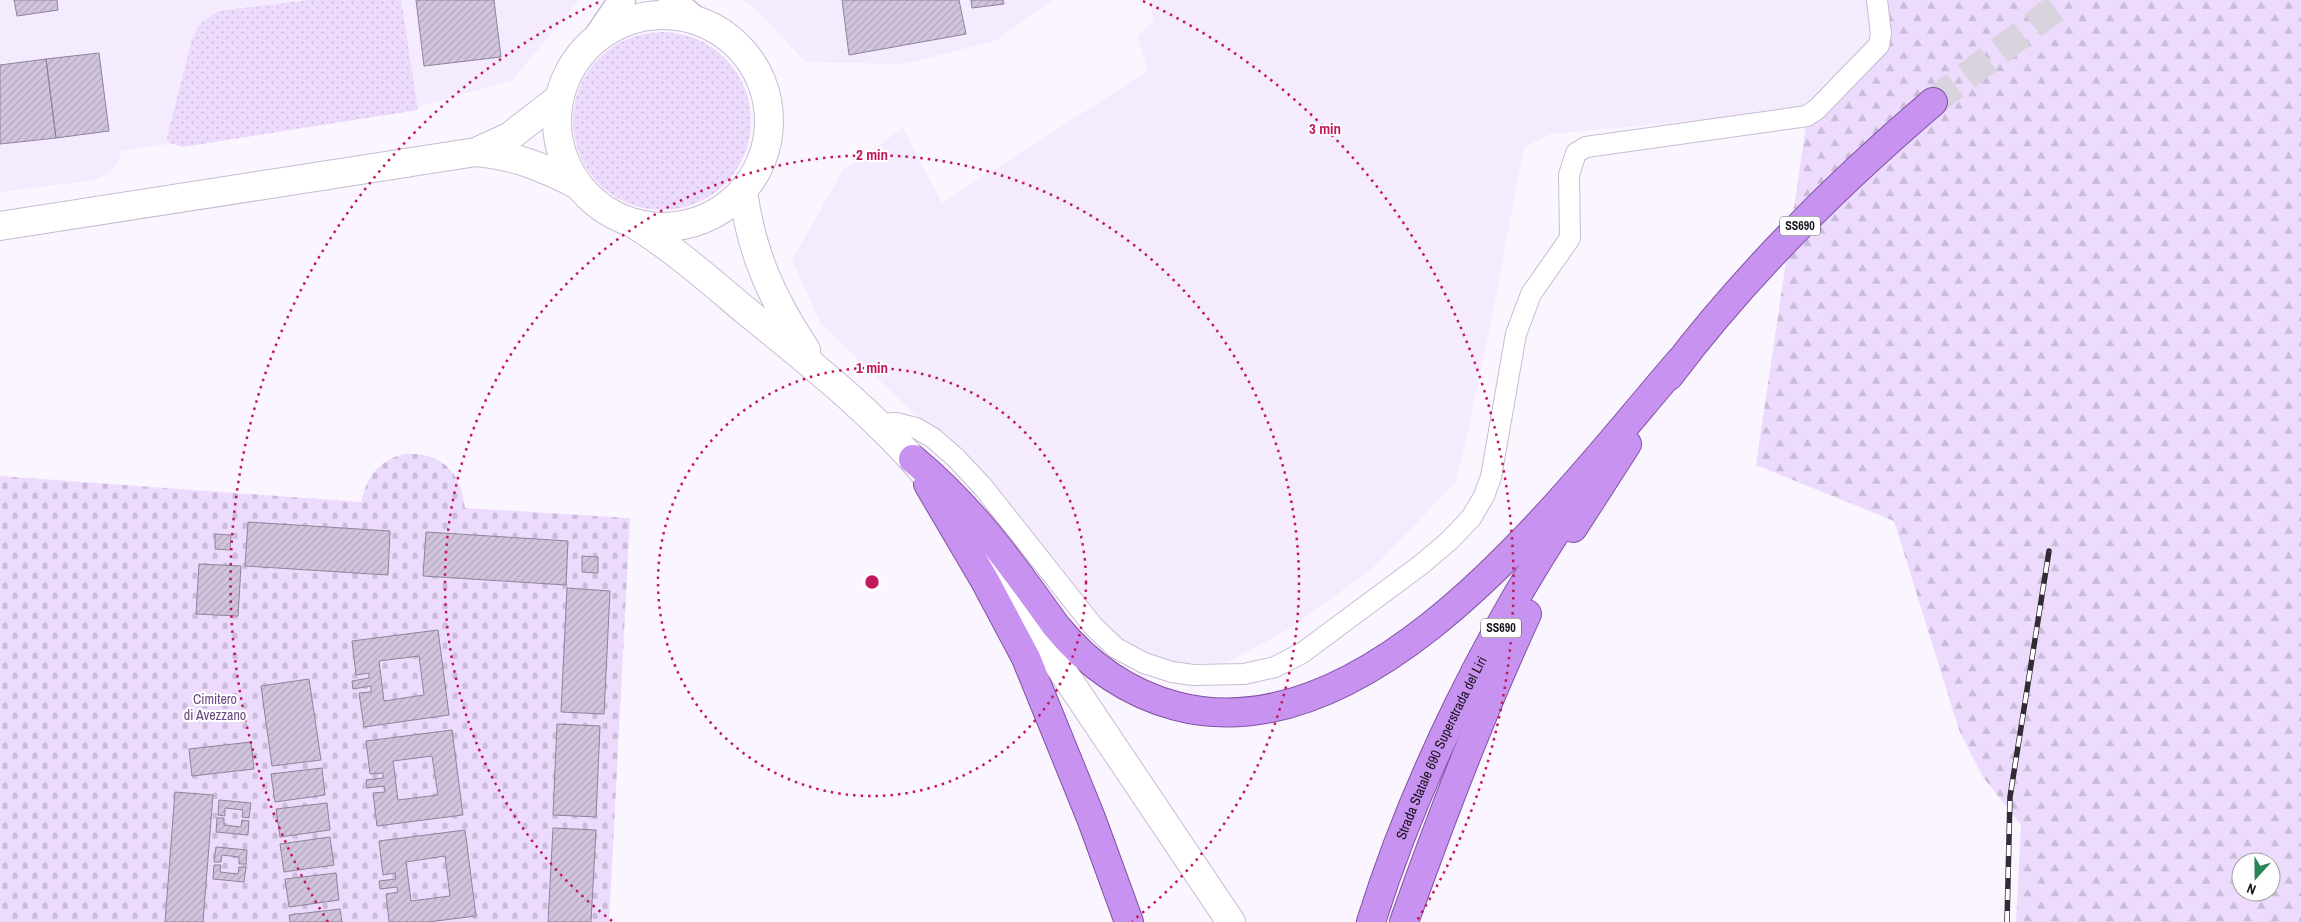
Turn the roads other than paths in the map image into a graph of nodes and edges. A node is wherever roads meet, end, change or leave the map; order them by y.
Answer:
1 (622, 0) edge
2 (672, 0) edge
3 (1877, 0) edge
4 (694, 19) junction
5 (597, 37) junction
6 (558, 99) junction
7 (1933, 102) tunnel mouth
8 (476, 152) junction
9 (578, 185) junction
10 (743, 191) junction
11 (631, 222) junction
12 (0, 226) edge
13 (1680, 361) junction
14 (824, 373) junction
15 (879, 424) junction
16 (913, 459) junction
17 (1129, 922) edge
18 (1231, 922) edge
19 (1371, 922) edge
20 (1404, 922) edge

1 - 5 street
2 - 4 street
3 - 15 street
4 - 5 main road
4 - 10 main road
5 - 6 main road
6 - 8 main road
6 - 9 main road
7 - 13 highway, Strada Statale 690 Superstrada del Liri / SS690
8 - 9 main road
8 - 12 main road
9 - 11 main road
10 - 11 main road
10 - 14 main road
11 - 14 main road
13 - 16 highway
13 - 19 highway, Strada Statale 690 Superstrada del Liri / SS690
13 - 20 highway, Strada Statale 690 Superstrada del Liri / SS690
14 - 15 main road
15 - 16 main road
16 - 17 highway
16 - 18 main road

